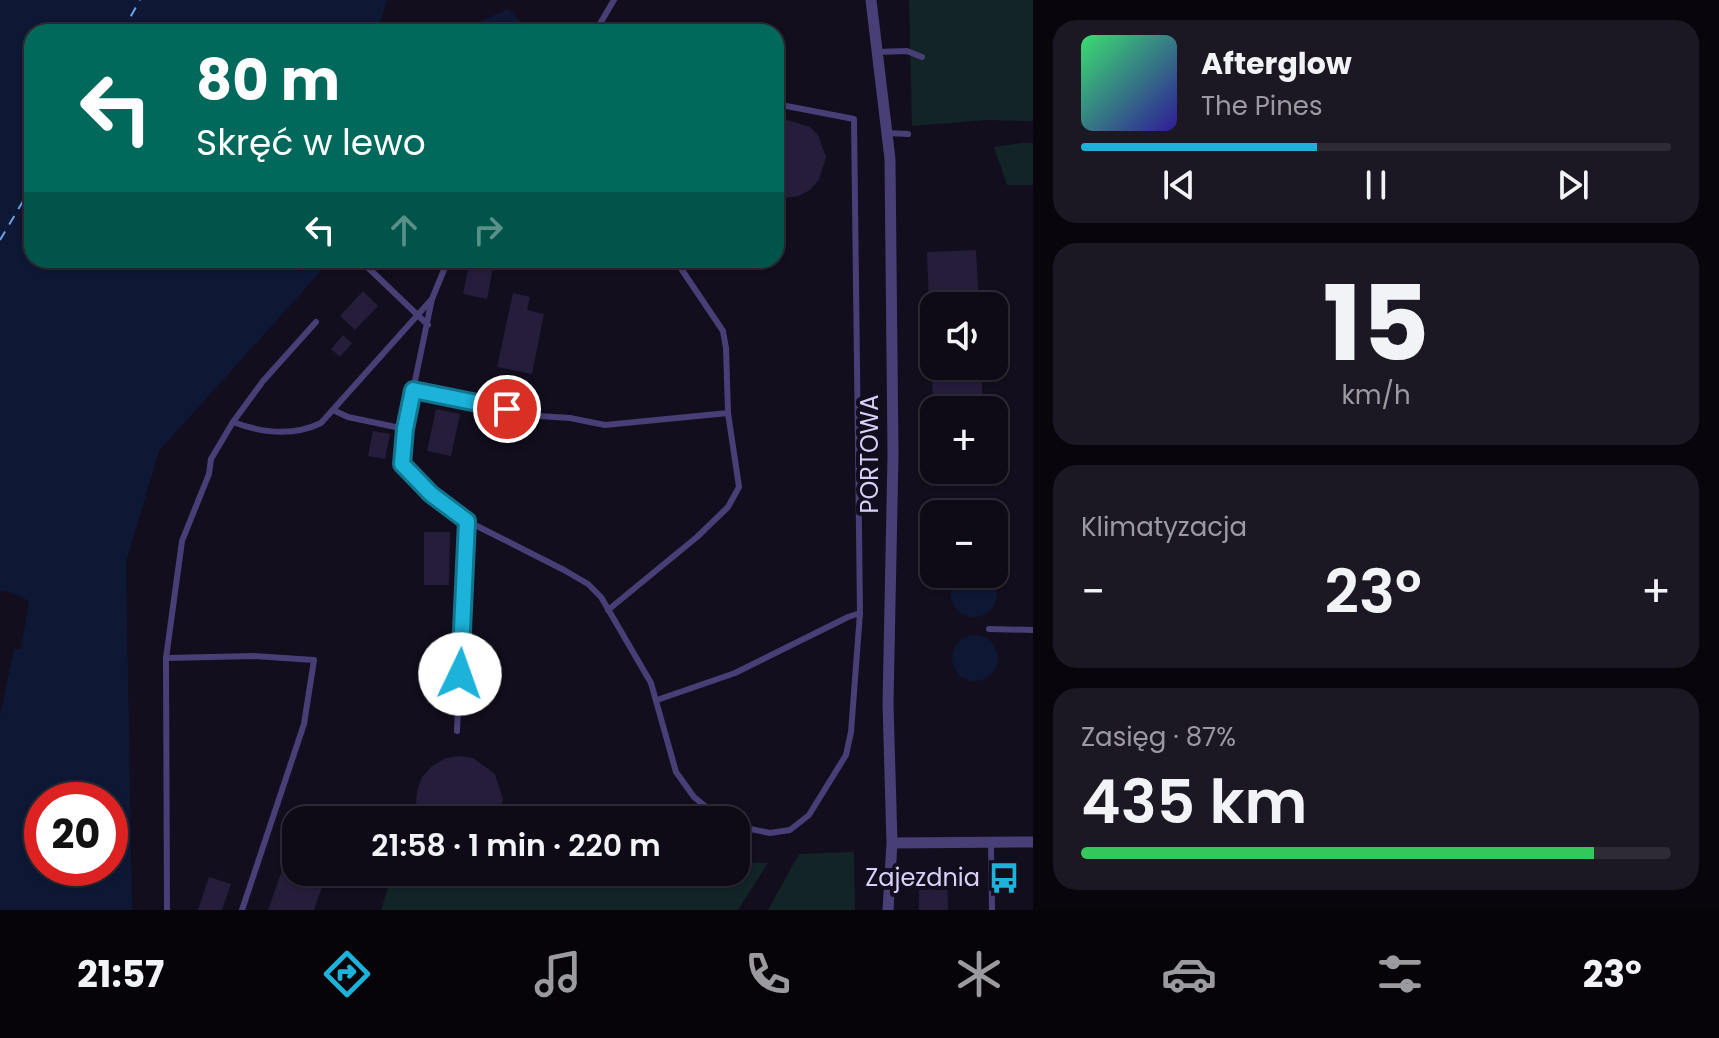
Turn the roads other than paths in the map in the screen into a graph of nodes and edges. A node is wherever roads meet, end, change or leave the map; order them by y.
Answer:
1 (614, 0) edge
2 (871, 0) edge
3 (600, 24) edge
4 (876, 52) junction
5 (922, 57) dead end
6 (784, 106) edge
7 (887, 133) junction
8 (908, 134) dead end
9 (445, 268) edge
10 (683, 268) edge
11 (370, 269) edge
12 (432, 299) junction
13 (417, 314) junction
14 (316, 322) dead end
15 (428, 325) junction
16 (413, 390) junction
17 (333, 410) junction
18 (728, 413) junction
19 (233, 422) junction
20 (405, 429) junction
21 (467, 521) junction
22 (608, 610) junction
23 (860, 613) junction
24 (989, 629) dead end
25 (1033, 630) edge
26 (166, 658) junction
27 (657, 700) junction
28 (457, 731) dead end
29 (705, 806) edge
30 (750, 829) edge
31 (1033, 842) edge
32 (892, 843) junction
33 (991, 843) junction
34 (167, 910) edge
35 (242, 910) edge
36 (888, 910) edge
37 (992, 910) edge

1 - 3 lane
2 - 4 street, PORTOWA
4 - 5 lane
4 - 7 street, PORTOWA
6 - 23 lane
7 - 8 lane
7 - 32 street, PORTOWA
9 - 12 lane
10 - 18 lane
11 - 13 lane
12 - 13 lane
12 - 15 lane
13 - 15 lane
13 - 17 lane
14 - 19 lane
15 - 16 lane
16 - 18 lane
16 - 20 lane
17 - 19 lane
17 - 20 lane
18 - 22 lane
19 - 26 lane
20 - 21 lane
21 - 22 lane
21 - 28 lane
22 - 27 lane
23 - 27 lane
23 - 30 lane
24 - 25 lane
26 - 34 lane
26 - 35 lane
27 - 29 lane
31 - 33 street
32 - 33 street
32 - 36 street, PORTOWA
33 - 37 lane

